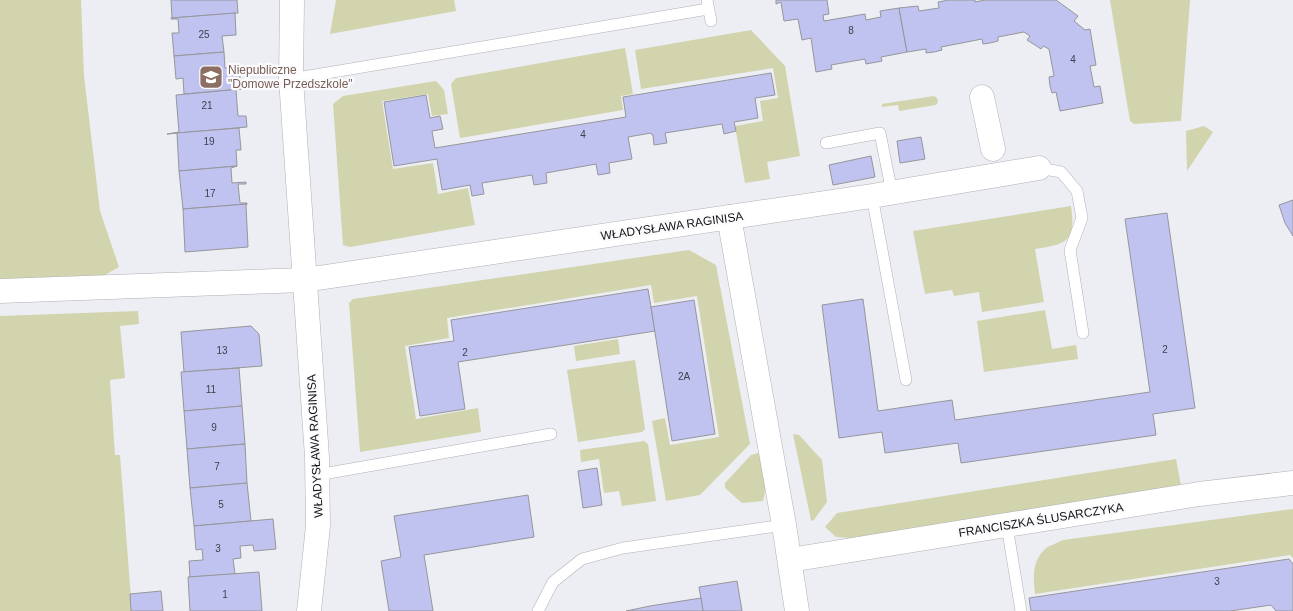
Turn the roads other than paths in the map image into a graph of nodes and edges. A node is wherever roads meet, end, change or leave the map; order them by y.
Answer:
1 (292, 0) edge
2 (708, 4) edge
3 (710, 21) dead end
4 (291, 79) junction
5 (982, 97) dead end
6 (826, 143) dead end
7 (995, 162) junction
8 (1039, 168) joint
9 (882, 195) junction
10 (729, 217) junction
11 (305, 280) junction
12 (0, 291) edge
13 (1083, 333) dead end
14 (906, 380) dead end
15 (551, 434) dead end
16 (317, 475) junction
17 (1293, 484) edge
18 (784, 525) junction
19 (1007, 526) junction
20 (790, 560) junction
21 (309, 611) edge
22 (538, 611) edge
23 (797, 611) edge
24 (1021, 611) edge

1 - 4 street, WŁADYSŁAWA RAGINISA
2 - 3 lane
2 - 4 lane
4 - 11 street, WŁADYSŁAWA RAGINISA
5 - 7 street
6 - 9 lane
7 - 8 street, WŁADYSŁAWA RAGINISA
7 - 9 street, WŁADYSŁAWA RAGINISA
8 - 13 lane
9 - 10 street, WŁADYSŁAWA RAGINISA
9 - 14 lane
10 - 11 street, WŁADYSŁAWA RAGINISA
10 - 18 street
11 - 12 street, WŁADYSŁAWA RAGINISA
11 - 16 street, WŁADYSŁAWA RAGINISA
15 - 16 lane
16 - 21 street, WŁADYSŁAWA RAGINISA
17 - 19 street, FRANCISZKA ŚLUSARCZYKA
18 - 20 street
18 - 22 lane
19 - 20 street, FRANCISZKA ŚLUSARCZYKA
19 - 24 lane
20 - 23 street

